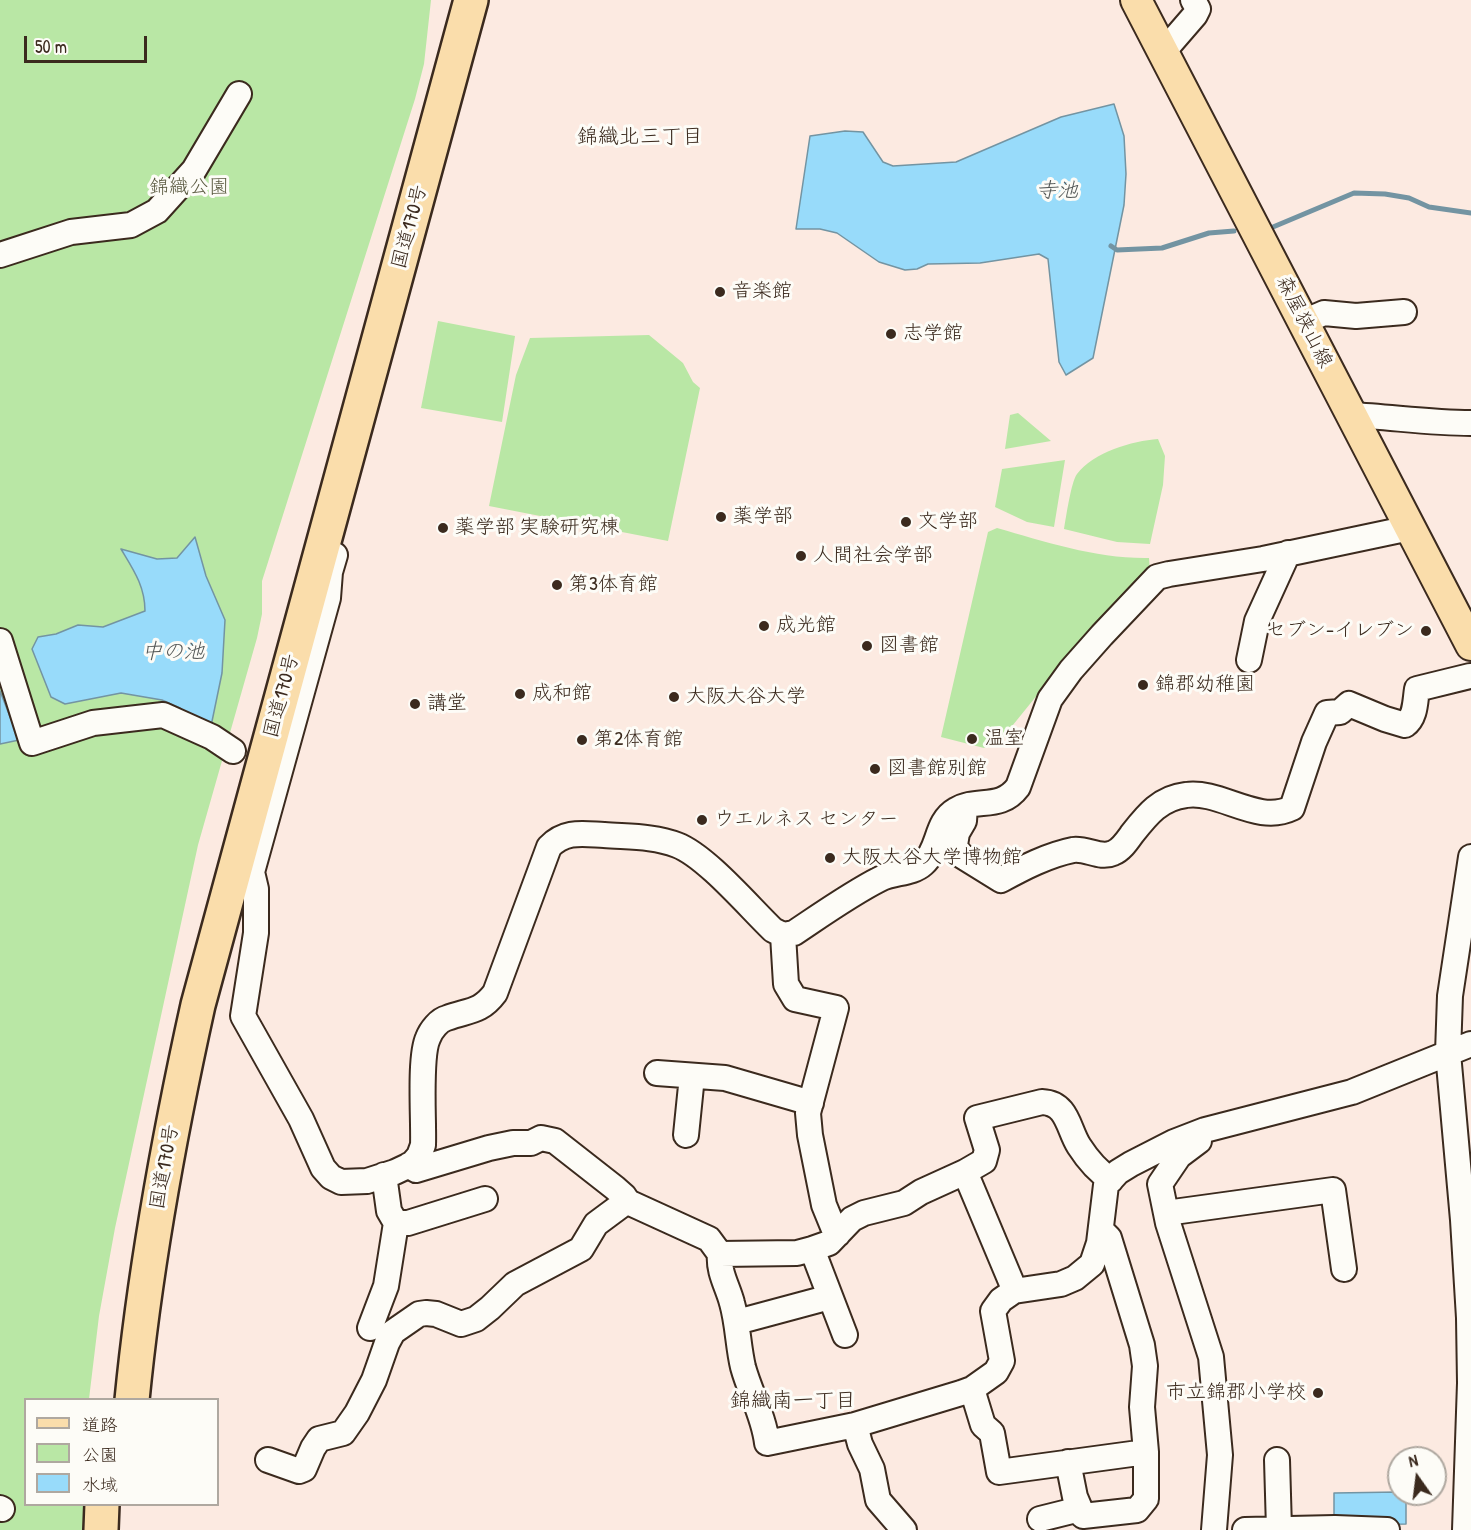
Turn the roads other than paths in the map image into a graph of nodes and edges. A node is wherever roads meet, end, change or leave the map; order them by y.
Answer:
1 (449, 0) edge
2 (471, 0) edge
3 (1136, 0) edge
4 (1193, 0) edge
5 (1163, 52) junction
6 (239, 94) dead end
7 (0, 255) edge
8 (392, 281) junction
9 (1404, 312) dead end
10 (1303, 321) junction
11 (1351, 415) junction
12 (1471, 423) edge
13 (1410, 528) junction
14 (1288, 553) junction
15 (0, 641) edge
16 (1471, 645) edge
17 (1249, 660) dead end
18 (1470, 676) edge
19 (233, 751) dead end
20 (965, 807) junction
21 (1471, 857) edge
22 (783, 935) junction
23 (1471, 1044) edge
24 (1448, 1053) junction
25 (657, 1073) dead end
26 (692, 1076) junction
27 (811, 1103) junction
28 (1200, 1132) junction
29 (686, 1135) dead end
30 (409, 1165) junction
31 (965, 1172) junction
32 (384, 1175) junction
33 (1111, 1180) junction
34 (485, 1199) dead end
35 (627, 1201) junction
36 (1166, 1213) junction
37 (396, 1223) junction
38 (1101, 1230) junction
39 (838, 1234) junction
40 (812, 1250) junction
41 (720, 1254) junction
42 (1344, 1269) dead end
43 (1015, 1290) junction
44 (830, 1297) junction
45 (737, 1322) junction
46 (370, 1328) dead end
47 (845, 1335) dead end
48 (972, 1389) junction
49 (111, 1398) edge
50 (132, 1398) edge
51 (855, 1425) junction
52 (1146, 1452) junction
53 (268, 1460) dead end
54 (1068, 1462) junction
55 (1271, 1473) dead end
56 (102, 1506) edge
57 (124, 1506) edge
58 (1080, 1509) junction
59 (1040, 1519) dead end
60 (1467, 1524) edge
61 (1279, 1529) edge
62 (101, 1530) edge
63 (122, 1530) edge
64 (904, 1530) edge
65 (1214, 1530) edge
66 (1245, 1530) edge
67 (1387, 1530) edge

1 - 8 highway, 国道170号
2 - 8 highway, 国道170号
3 - 5 main road, 森屋狭山線
4 - 5 street
5 - 10 main road, 森屋狭山線
6 - 7 street
8 - 32 street
8 - 49 highway, 国道170号
8 - 50 highway, 国道170号
9 - 10 street
10 - 11 main road, 森屋狭山線
11 - 12 street
11 - 13 main road, 森屋狭山線
13 - 14 street
13 - 16 main road, 森屋狭山線
14 - 17 street
14 - 20 street
15 - 19 street
18 - 20 street
20 - 22 street
21 - 24 street
22 - 27 street
22 - 30 street
23 - 24 street
24 - 28 street
24 - 60 street
25 - 26 street
26 - 27 street
26 - 29 street
27 - 39 street
28 - 33 street
28 - 36 street
30 - 32 street
30 - 35 street
31 - 33 street
31 - 39 street
31 - 43 street
32 - 37 street
33 - 38 street
34 - 37 street
35 - 41 street
35 - 53 street
36 - 42 street
36 - 65 street
37 - 46 street
38 - 43 street
38 - 52 street
39 - 40 street
40 - 41 street
40 - 44 street
41 - 45 street
43 - 48 street
44 - 45 street
44 - 47 street
45 - 51 street
48 - 51 street
48 - 54 street
51 - 64 street
52 - 54 street
52 - 58 street
54 - 58 street
55 - 61 street
56 - 62 highway
57 - 63 highway
58 - 59 street
61 - 66 street
61 - 67 street

